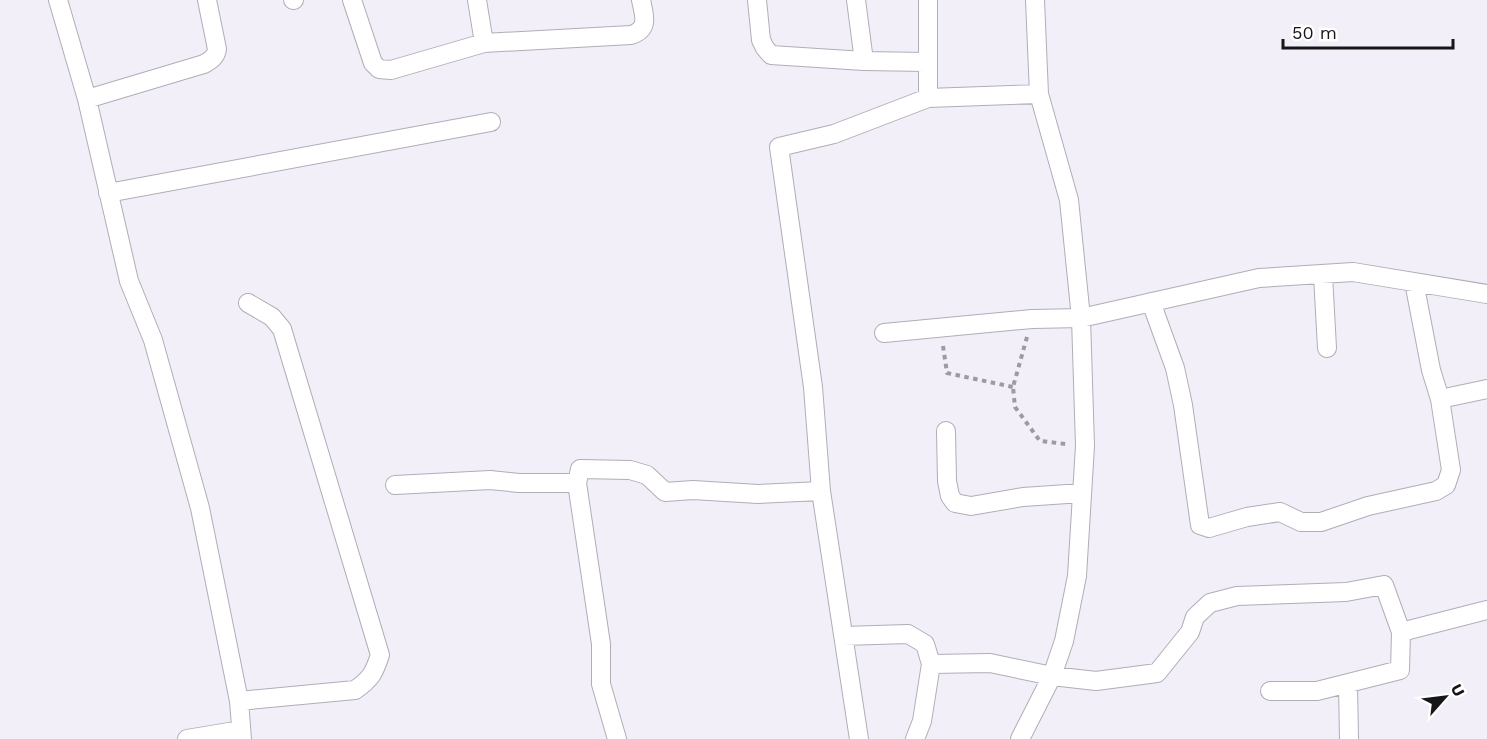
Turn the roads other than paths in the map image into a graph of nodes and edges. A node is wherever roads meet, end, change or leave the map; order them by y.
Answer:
1 (58, 0) edge
2 (207, 0) edge
3 (352, 0) edge
4 (477, 0) edge
5 (641, 0) edge
6 (646, 0) edge
7 (757, 0) edge
8 (856, 0) edge
9 (928, 0) edge
10 (1035, 0) edge
11 (484, 43) junction
12 (864, 61) junction
13 (927, 62) junction
14 (1039, 94) junction
15 (928, 98) junction
16 (87, 99) junction
17 (491, 122) dead end
18 (108, 194) junction
19 (1323, 275) junction
20 (1414, 282) junction
21 (1487, 294) edge
22 (1151, 302) junction
23 (248, 303) dead end
24 (1081, 318) junction
25 (884, 333) dead end
26 (1326, 348) dead end
27 (1487, 389) edge
28 (1440, 399) junction
29 (946, 431) dead end
30 (577, 483) junction
31 (395, 485) dead end
32 (820, 491) junction
33 (1082, 493) junction
34 (1487, 610) edge
35 (1401, 632) junction
36 (843, 636) junction
37 (931, 664) junction
38 (1052, 676) junction
39 (1348, 684) junction
40 (1270, 691) dead end
41 (238, 701) junction
42 (242, 734) edge
43 (186, 739) edge
44 (617, 739) edge
45 (859, 739) edge
46 (915, 739) edge
47 (1020, 739) edge
48 (1349, 739) edge

1 - 16 street
2 - 16 street
3 - 11 street
4 - 11 street
5 - 6 street
5 - 11 street
7 - 12 street
8 - 12 street
9 - 13 street
10 - 14 street
12 - 13 street
13 - 15 street
14 - 15 street
14 - 24 street
15 - 32 street
16 - 18 street
17 - 18 street
18 - 41 street
19 - 20 street
19 - 22 street
19 - 26 street
20 - 21 street
20 - 28 street
22 - 24 street
22 - 28 street
23 - 41 street
24 - 25 street
24 - 33 street
27 - 28 street
29 - 33 street
30 - 31 street
30 - 32 street
30 - 44 street
32 - 36 street
33 - 38 street
34 - 35 street
35 - 38 street
35 - 39 street
36 - 37 street
36 - 45 street
37 - 38 street
37 - 46 street
38 - 47 street
39 - 40 street
39 - 48 street
41 - 42 street
42 - 43 street

